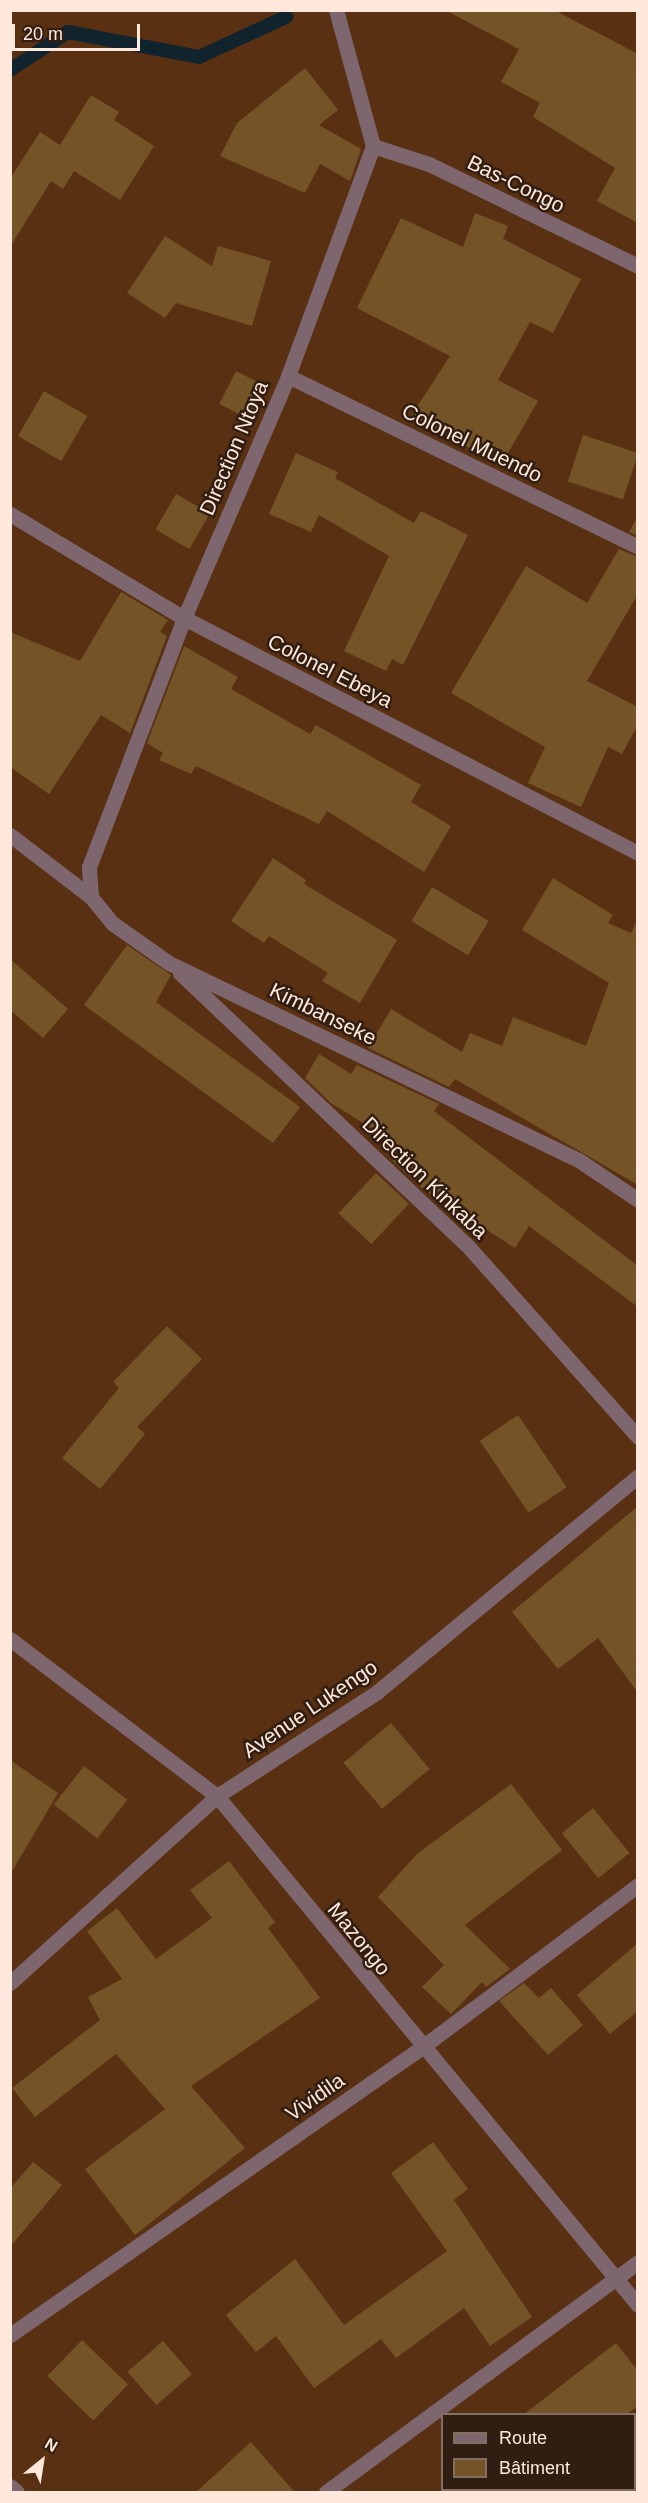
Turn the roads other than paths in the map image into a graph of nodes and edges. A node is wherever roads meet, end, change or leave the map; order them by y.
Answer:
1 (336, 10) edge
2 (373, 146) junction
3 (638, 266) edge
4 (288, 376) junction
5 (10, 514) edge
6 (638, 547) edge
7 (183, 618) junction
8 (10, 835) edge
9 (638, 853) edge
10 (91, 897) junction
11 (169, 963) junction
12 (638, 1200) edge
13 (638, 1437) edge
14 (638, 1476) edge
15 (10, 1639) edge
16 (217, 1796) junction
17 (638, 1885) edge
18 (10, 1983) edge
19 (421, 2048) junction
20 (638, 2262) edge
21 (616, 2279) junction
22 (638, 2305) edge
23 (10, 2335) edge
24 (10, 2486) edge
25 (17, 2493) edge
26 (326, 2493) edge

1 - 2 street
2 - 3 street, Bas-Congo
2 - 4 street, Direction Ntoya
4 - 6 street, Colonel Muendo
4 - 7 street, Direction Ntoya
5 - 7 street, Colonel Ebeya
7 - 9 street, Colonel Ebeya
7 - 10 street, Direction Ntoya
8 - 10 street, Kimbanseke
10 - 11 street, Kimbanseke
11 - 12 street, Kimbanseke
11 - 13 street, Direction Kinkaba
14 - 16 street, Avenue Lukengo
15 - 16 street, Mazongo
16 - 18 street, Avenue Lukengo
16 - 19 street, Mazongo
17 - 19 street, Vividila
19 - 21 street, Mazongo
19 - 23 street, Vividila
20 - 21 street
21 - 22 street, Mazongo
21 - 26 street
24 - 25 street

